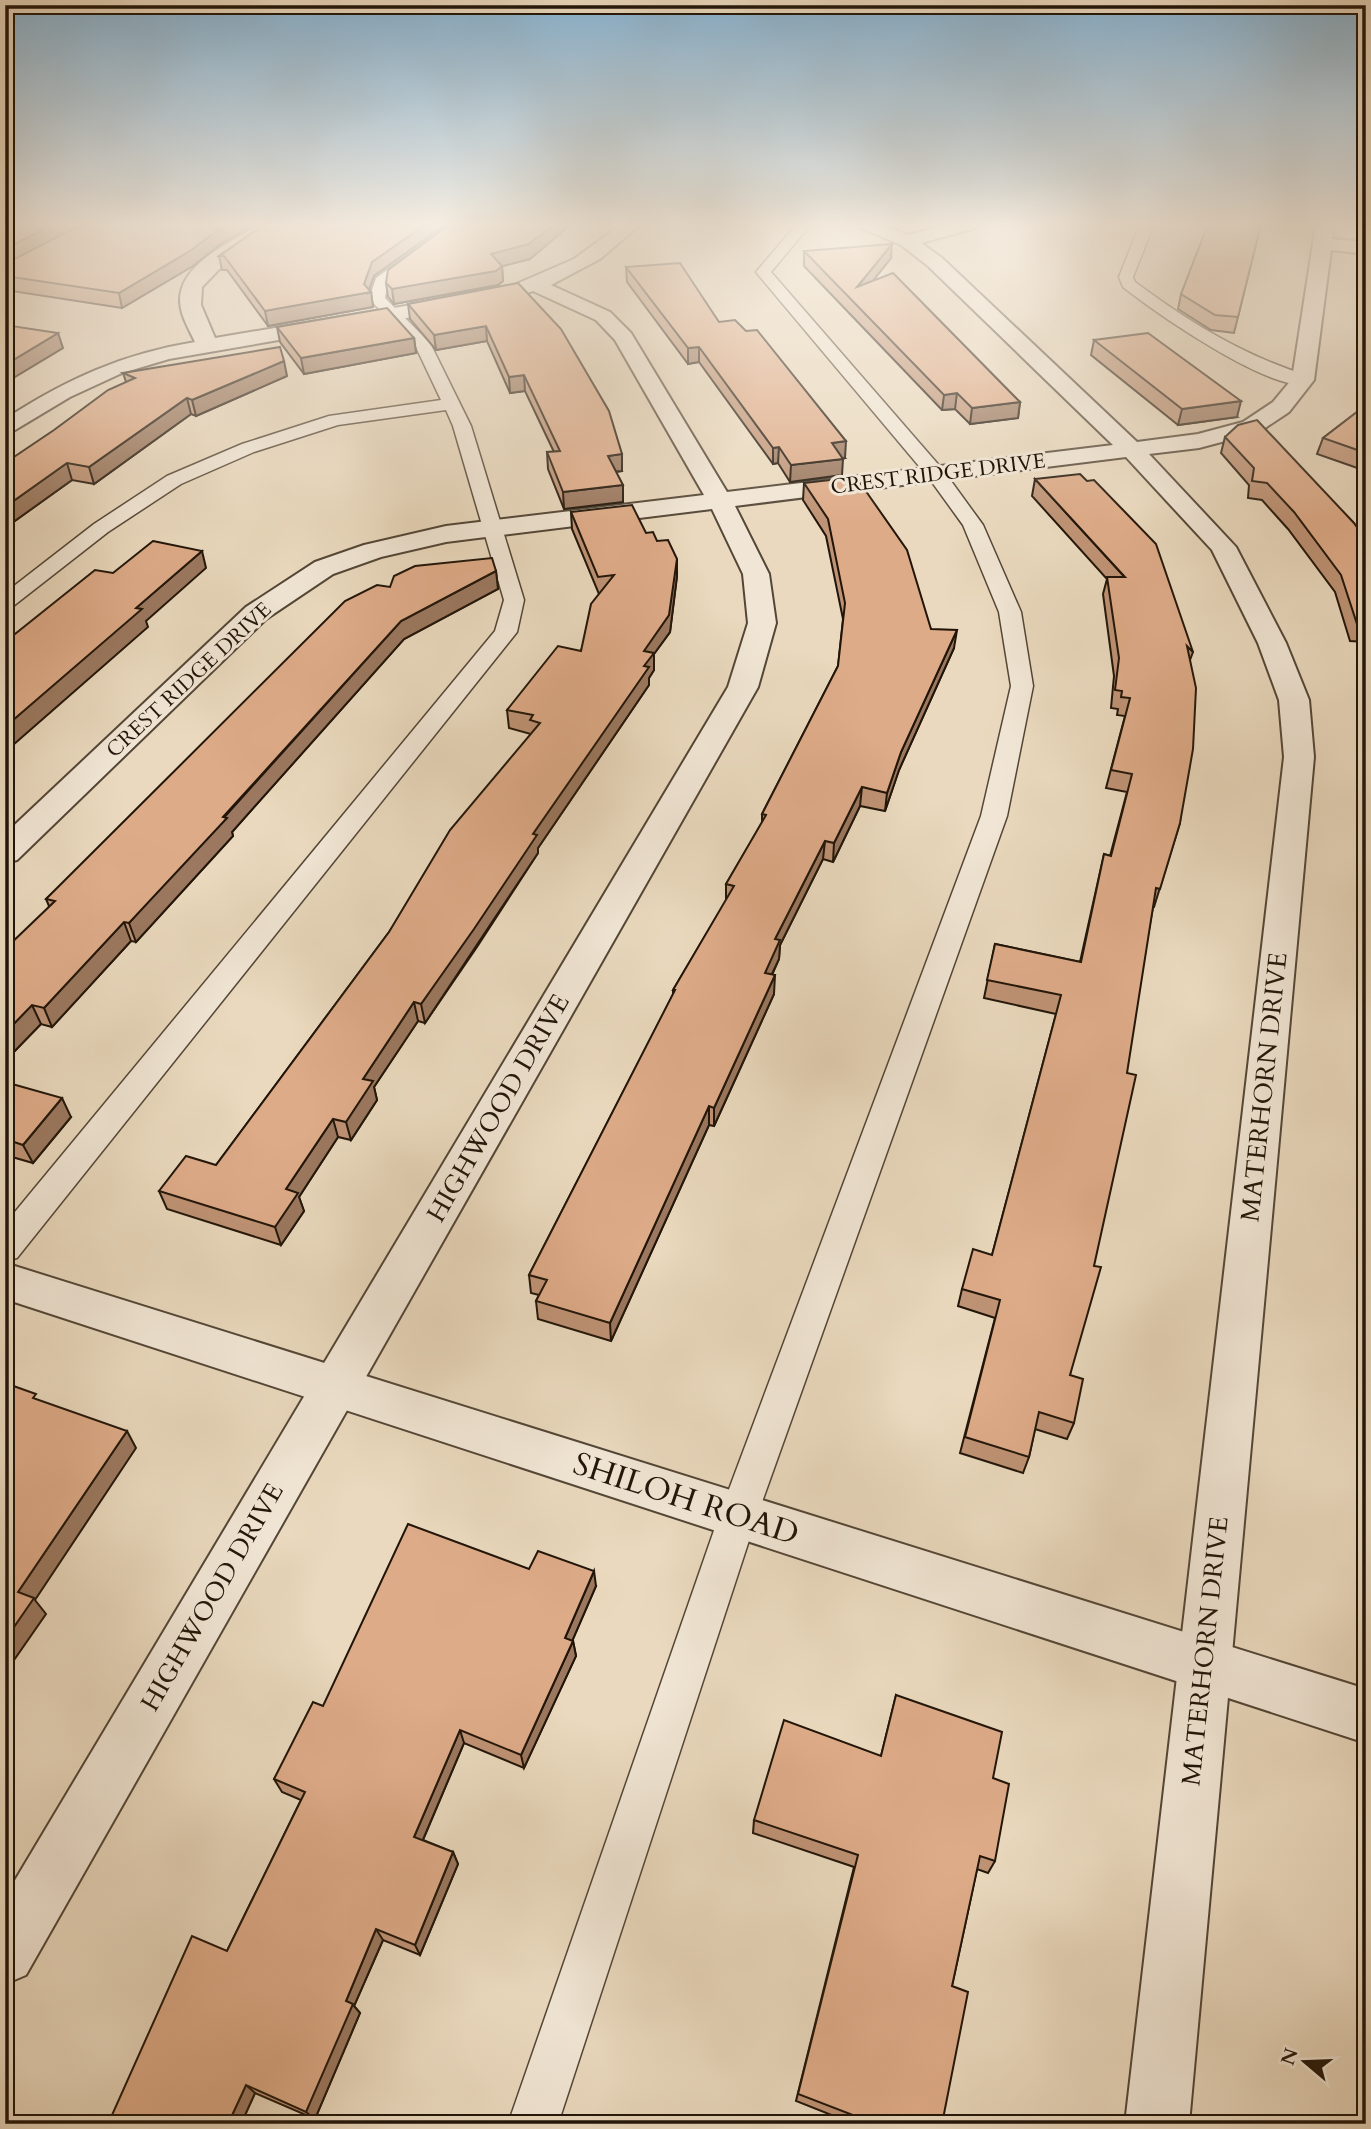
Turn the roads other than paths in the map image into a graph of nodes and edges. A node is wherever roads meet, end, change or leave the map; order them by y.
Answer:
1 (199, 323) edge
2 (337, 323) edge
3 (402, 323) edge
4 (610, 323) edge
5 (807, 323) edge
6 (999, 323) edge
7 (1182, 323) edge
8 (1311, 323) edge
9 (208, 345) junction
10 (1303, 380) junction
11 (451, 404) junction
12 (5, 429) edge
13 (1132, 450) junction
14 (936, 474) junction
15 (719, 502) junction
16 (492, 529) junction
17 (5, 603) edge
18 (5, 853) edge
19 (5, 1248) edge
20 (5, 1282) edge
21 (336, 1386) junction
22 (738, 1516) junction
23 (1203, 1665) junction
24 (1366, 1716) edge
25 (5, 1954) edge
26 (533, 2124) edge
27 (1157, 2124) edge

1 - 9 street
2 - 9 street
3 - 11 lane
4 - 15 street, HIGHWOOD DRIVE
5 - 14 lane
6 - 13 street, MATERHORN DRIVE
7 - 10 lane
8 - 10 street
9 - 12 street
10 - 13 street, CREST RIDGE DRIVE
11 - 16 lane
11 - 17 lane
13 - 14 street, CREST RIDGE DRIVE
13 - 23 street, MATERHORN DRIVE
14 - 15 street, CREST RIDGE DRIVE
14 - 22 lane
15 - 16 street, CREST RIDGE DRIVE
15 - 21 street, HIGHWOOD DRIVE
16 - 18 street, CREST RIDGE DRIVE
16 - 19 lane
20 - 21 street, SHILOH ROAD
21 - 22 street, SHILOH ROAD
21 - 25 street, HIGHWOOD DRIVE
22 - 23 street, SHILOH ROAD
22 - 26 lane
23 - 24 street, SHILOH ROAD
23 - 27 street, MATERHORN DRIVE

